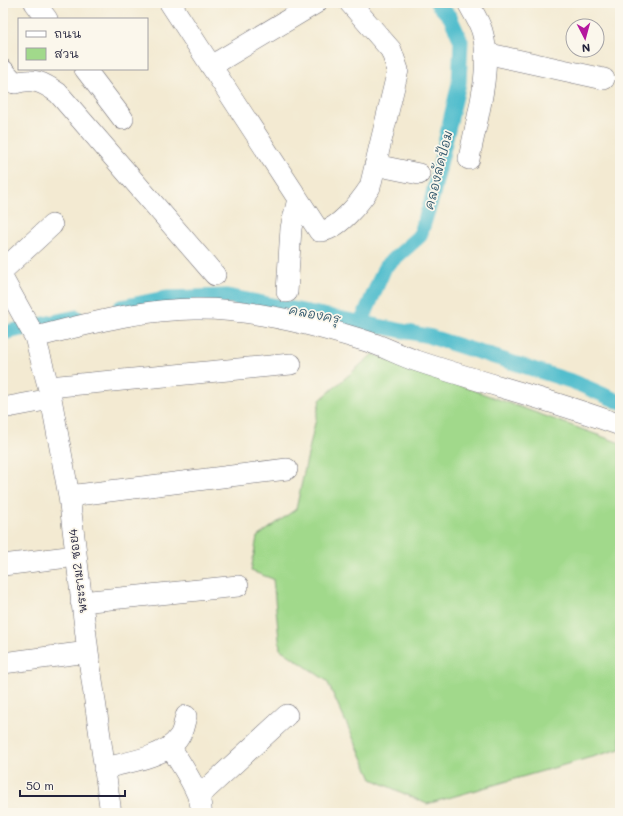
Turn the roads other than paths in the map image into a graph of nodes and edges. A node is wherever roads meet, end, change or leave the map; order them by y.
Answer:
1 (34, 3) edge
2 (170, 3) edge
3 (316, 3) edge
4 (350, 3) edge
5 (468, 3) edge
6 (46, 18) edge
7 (485, 53) junction
8 (211, 66) junction
9 (3, 70) edge
10 (86, 70) edge
11 (604, 79) dead end
12 (124, 119) dead end
13 (469, 159) dead end
14 (375, 165) junction
15 (419, 174) dead end
16 (298, 199) junction
17 (52, 225) dead end
18 (3, 270) edge
19 (215, 275) dead end
20 (3, 279) edge
21 (287, 292) dead end
22 (34, 335) junction
23 (291, 364) dead end
24 (50, 393) junction
25 (3, 408) edge
26 (620, 425) edge
27 (286, 469) dead end
28 (69, 496) junction
29 (76, 556) junction
30 (3, 565) edge
31 (238, 586) dead end
32 (81, 602) junction
33 (88, 652) junction
34 (3, 663) edge
35 (287, 715) dead end
36 (186, 716) dead end
37 (170, 746) junction
38 (104, 768) junction
39 (200, 805) edge
40 (111, 813) edge

1 - 6 street
2 - 8 street
3 - 8 street
4 - 14 street
5 - 7 street
7 - 11 street
7 - 13 street
8 - 16 street
9 - 19 street
10 - 12 street
14 - 15 street
14 - 16 street
16 - 21 street
17 - 18 street
20 - 22 street, พระราม2 ซอย4
22 - 24 street, พระราม2 ซอย4
22 - 26 street
23 - 24 street
24 - 25 street
24 - 28 street, พระราม2 ซอย4
27 - 28 street
28 - 29 street, พระราม2 ซอย4
29 - 30 street
29 - 32 street, พระราม2 ซอย4
31 - 32 street
32 - 33 street, พระราม2 ซอย4
33 - 34 street
33 - 38 street, พระราม2 ซอย4
35 - 39 street
36 - 37 street
37 - 38 street
37 - 39 street
38 - 40 street, พระราม2 ซอย4

